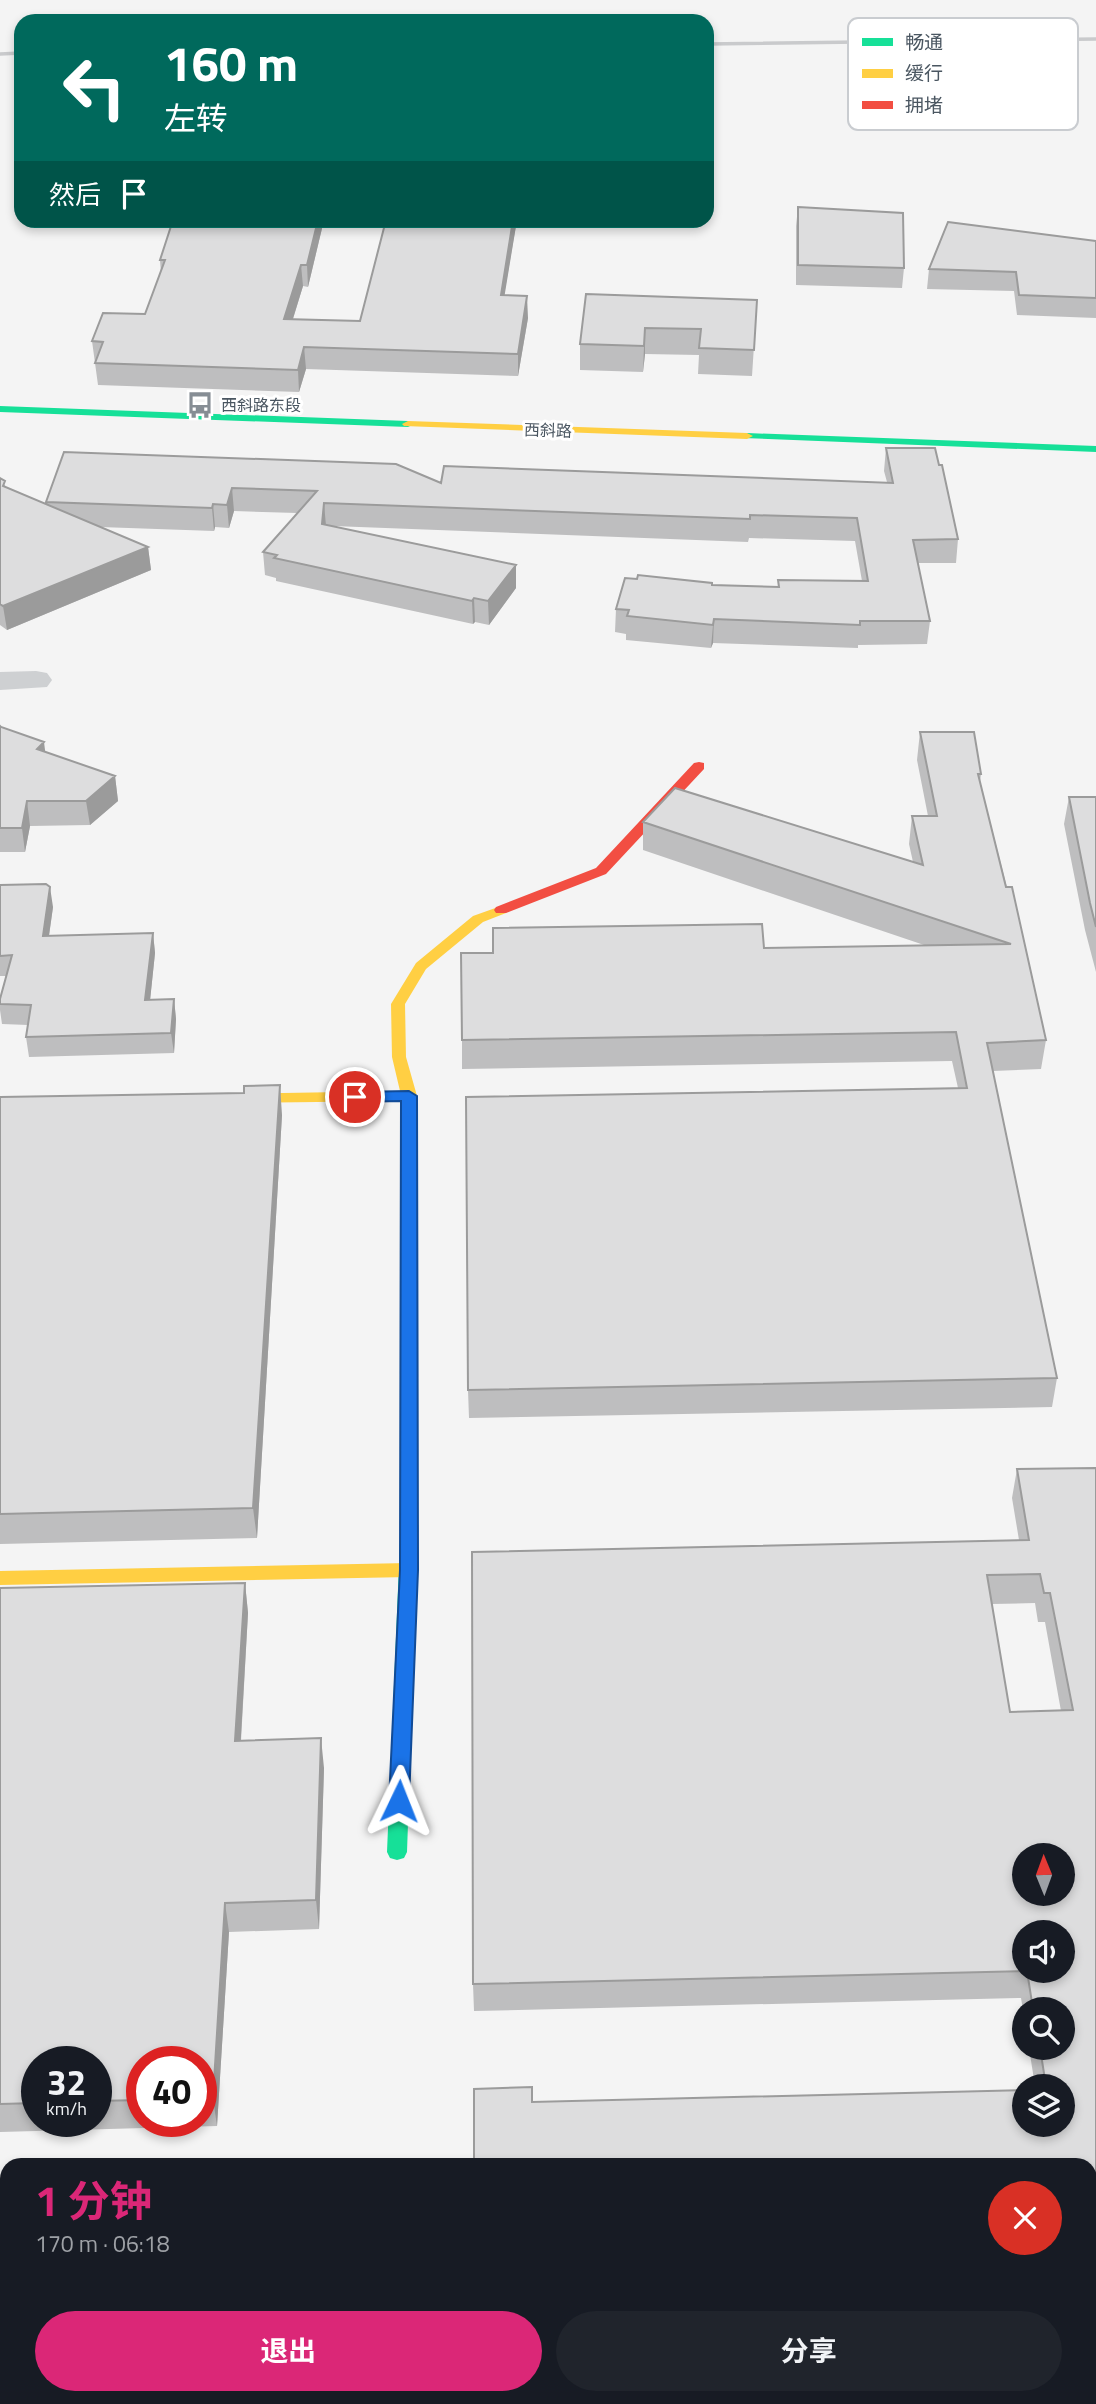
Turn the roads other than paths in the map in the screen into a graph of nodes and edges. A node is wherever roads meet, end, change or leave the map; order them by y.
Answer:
1 (0, 410) edge
2 (1096, 449) edge
3 (36, 680) dead end
4 (0, 681) edge
5 (699, 766) dead end
6 (409, 1096) junction
7 (218, 1100) edge
8 (409, 1570) junction
9 (0, 1577) edge
10 (397, 1852) dead end

1 - 2 street, 西斜路
3 - 4 street
5 - 6 street
6 - 7 street
6 - 8 street
8 - 9 street
8 - 10 street

